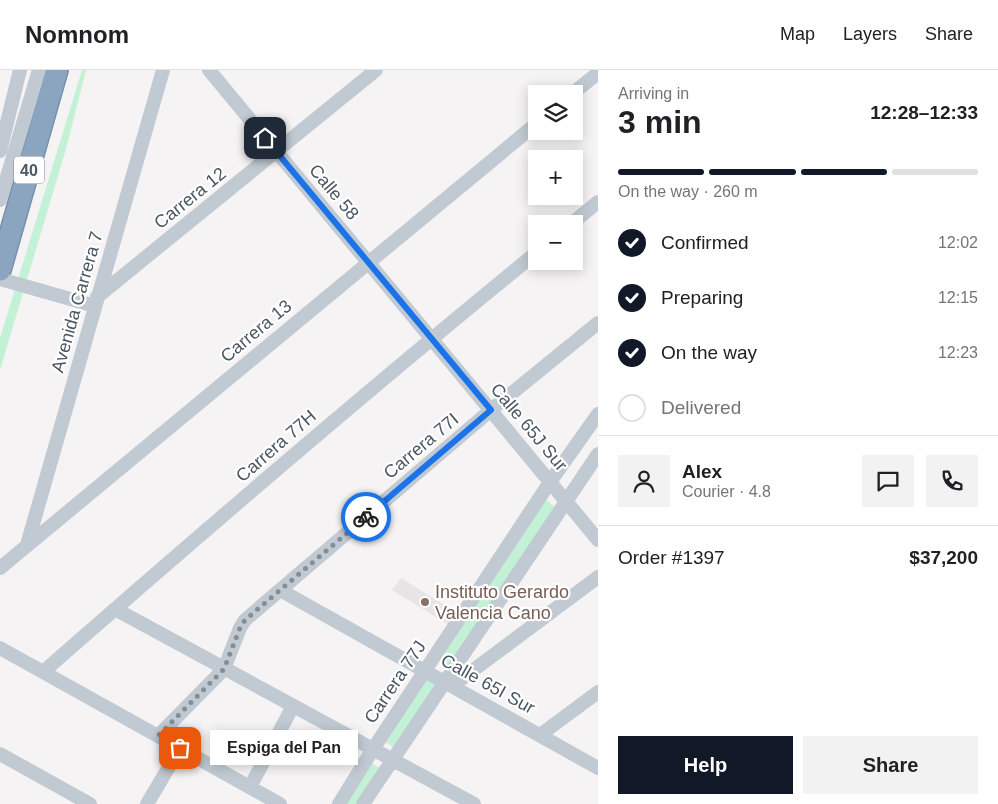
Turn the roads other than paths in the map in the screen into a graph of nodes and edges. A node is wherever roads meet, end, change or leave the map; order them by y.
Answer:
1 (20, 70) edge
2 (39, 70) edge
3 (57, 70) edge
4 (163, 70) edge
5 (209, 70) edge
6 (376, 70) edge
7 (598, 73) edge
8 (583, 85) edge
9 (528, 131) edge
10 (0, 150) edge
11 (276, 152) junction
12 (0, 200) edge
13 (598, 202) edge
14 (582, 215) edge
15 (528, 259) edge
16 (368, 263) junction
17 (0, 270) edge
18 (0, 279) edge
19 (96, 302) junction
20 (598, 323) edge
21 (431, 338) junction
22 (491, 410) junction
23 (598, 414) edge
24 (598, 454) edge
25 (593, 465) edge
26 (550, 482) junction
27 (566, 501) junction
28 (598, 540) edge
29 (27, 545) junction
30 (0, 568) edge
31 (598, 577) edge
32 (280, 590) junction
33 (115, 609) junction
34 (1, 651) edge
35 (224, 669) junction
36 (426, 671) junction
37 (43, 672) junction
38 (449, 684) junction
39 (598, 692) edge
40 (293, 706) junction
41 (540, 735) junction
42 (158, 736) junction
43 (180, 748) junction
44 (373, 749) junction
45 (0, 754) edge
46 (392, 760) junction
47 (598, 768) edge
48 (250, 787) junction
49 (90, 804) edge
50 (147, 804) edge
51 (280, 804) edge
52 (339, 804) edge
53 (363, 804) edge
54 (474, 804) edge

1 - 10 street
2 - 12 street
3 - 17 highway, 40
4 - 19 street, Avenida Carrera 7
5 - 11 street, Calle 58
6 - 11 street, Carrera 12
7 - 8 street
9 - 16 street, Carrera 13
11 - 16 street, Calle 58
11 - 19 street, Carrera 12
13 - 14 street
15 - 21 street, Carrera 77H
16 - 21 street, Calle 58
16 - 29 street, Carrera 13
18 - 19 street
19 - 29 street, Avenida Carrera 7
20 - 22 street, Carrera 77I
21 - 22 street, Calle 65J Sur
21 - 33 street, Carrera 77H
22 - 26 street, Calle 65J Sur
22 - 32 street, Carrera 77I
23 - 26 street
24 - 25 street
25 - 27 street
26 - 27 street, Calle 65J Sur
26 - 36 street, Carrera 77J
27 - 28 street, Calle 65J Sur
27 - 38 street
29 - 30 street, Carrera 13
31 - 38 street
32 - 35 street, Carrera 77I
32 - 36 street, Calle 65I Sur
33 - 35 street
33 - 37 street, Carrera 77H
34 - 37 street
35 - 40 street
35 - 42 street, Carrera 77I
36 - 38 street, Calle 65I Sur
36 - 44 street, Carrera 77J
37 - 42 street
38 - 41 street, Calle 65I Sur
38 - 46 street
39 - 41 street
40 - 44 street
40 - 48 street
41 - 47 street, Calle 65I Sur
42 - 43 street
43 - 48 street
43 - 50 street
44 - 46 street
44 - 52 street, Carrera 77J
45 - 49 street
46 - 53 street
46 - 54 street
48 - 51 street

